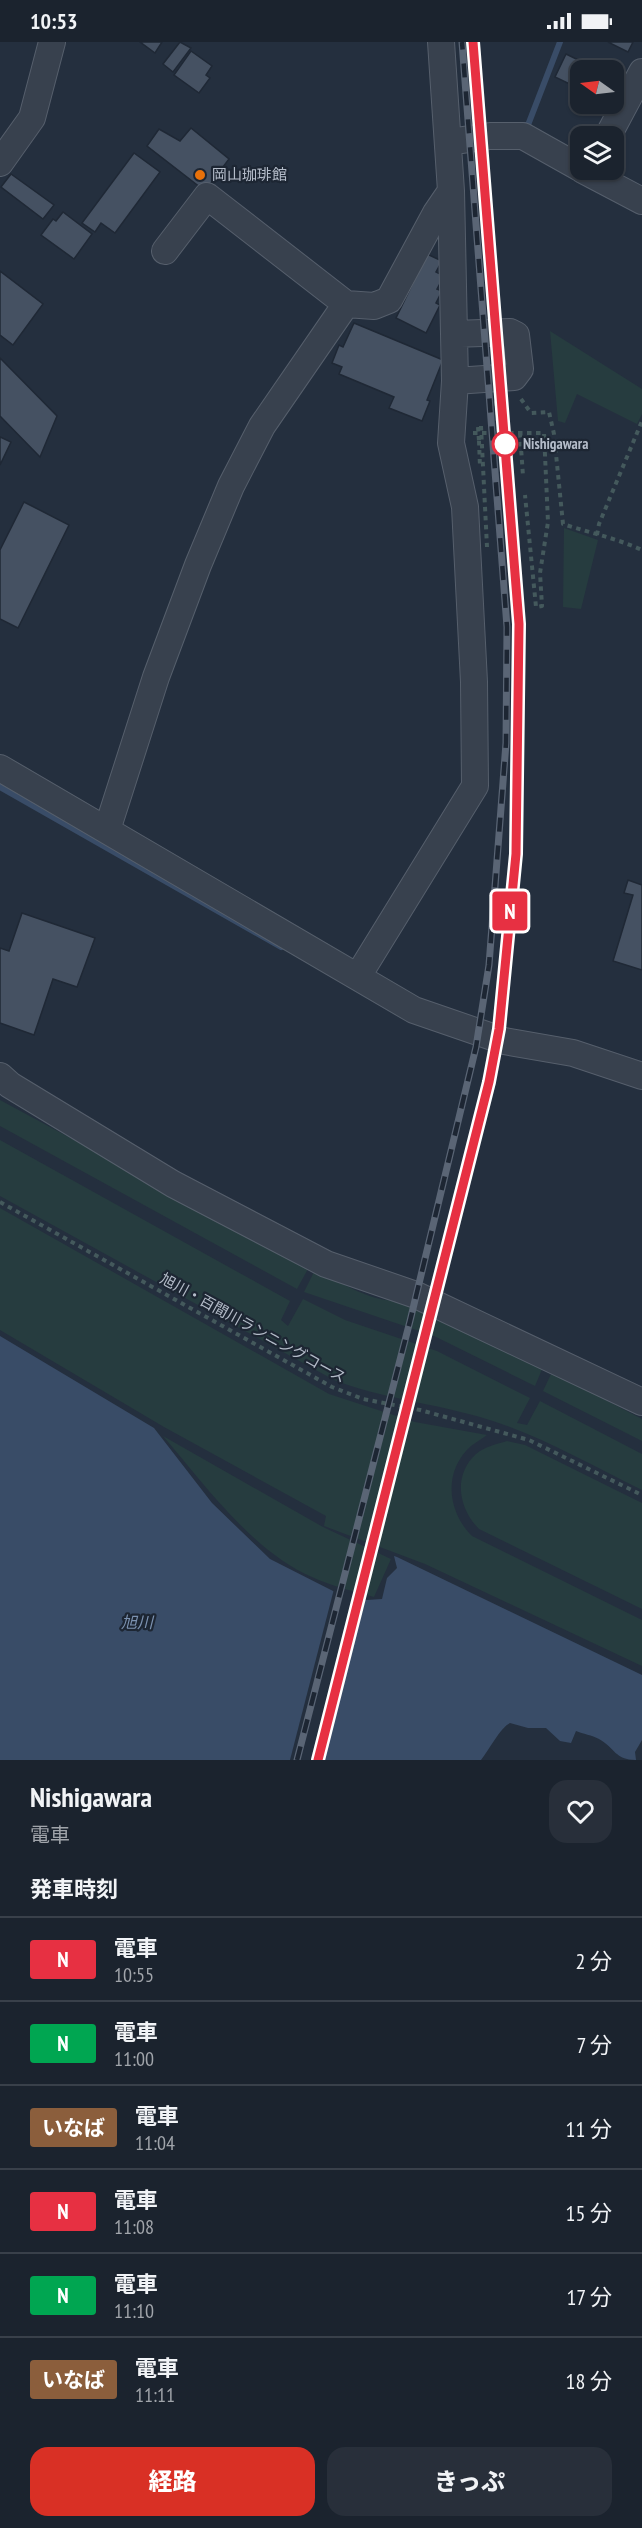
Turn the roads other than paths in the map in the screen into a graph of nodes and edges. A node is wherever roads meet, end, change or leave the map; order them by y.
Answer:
1 (52, 42) edge
2 (441, 42) edge
3 (642, 72) edge
4 (613, 126) edge
5 (449, 142) junction
6 (570, 162) edge
7 (0, 163) edge
8 (603, 180) edge
9 (451, 191) junction
10 (642, 201) edge
11 (165, 251) dead end
12 (346, 304) junction
13 (454, 334) junction
14 (455, 381) junction
15 (0, 768) edge
16 (107, 830) junction
17 (358, 976) junction
18 (0, 1076) edge
19 (642, 1076) edge
20 (642, 1402) edge

1 - 7 street
2 - 5 street
3 - 4 street
5 - 6 street
5 - 9 street
8 - 10 street
9 - 12 street
9 - 13 street
11 - 12 street
12 - 16 street
13 - 14 street
13 - 14 street
14 - 17 street
15 - 16 street
16 - 17 street
17 - 19 street
18 - 20 street

